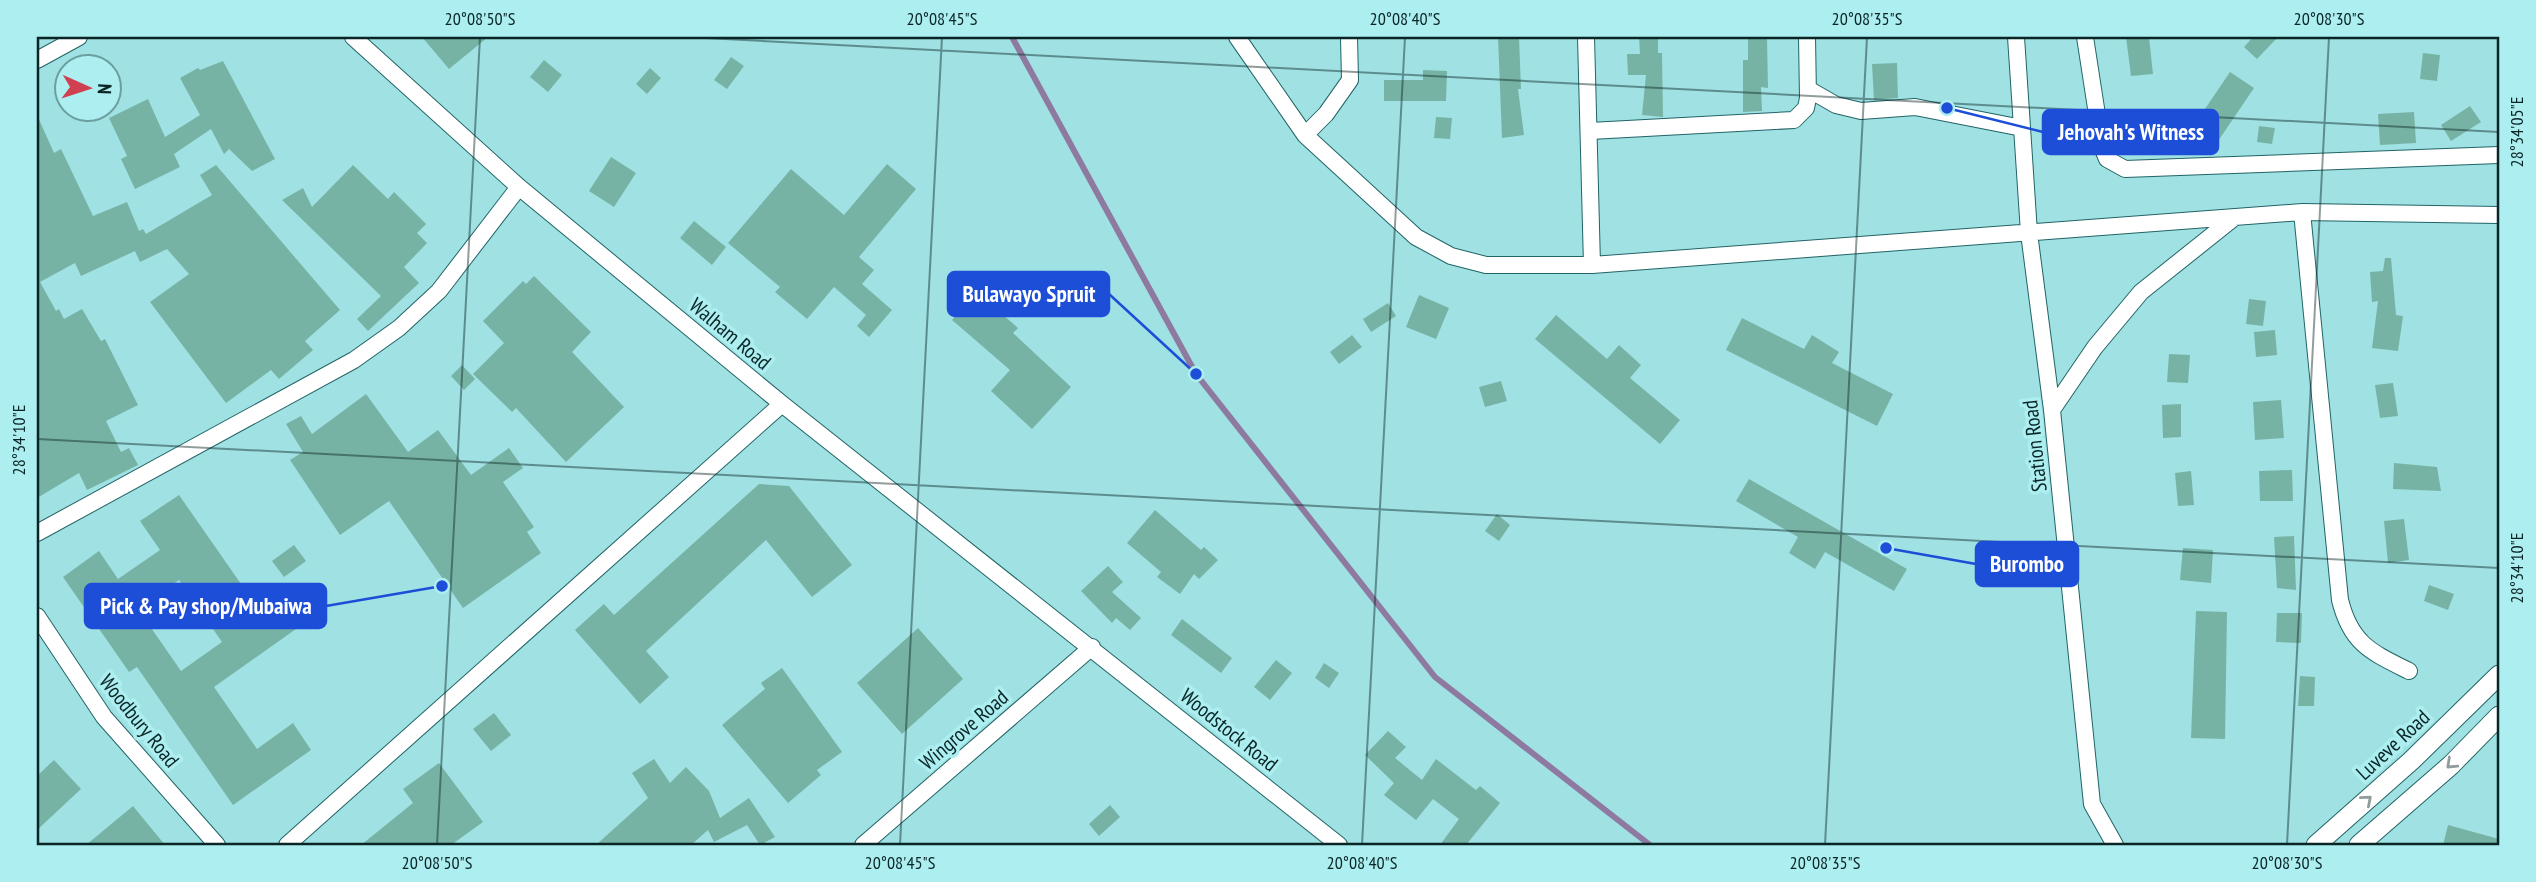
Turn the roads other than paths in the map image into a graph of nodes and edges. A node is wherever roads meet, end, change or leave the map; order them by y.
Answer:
1 (79, 37) edge
2 (354, 37) edge
3 (1237, 37) edge
4 (1349, 37) edge
5 (1586, 37) edge
6 (1807, 37) edge
7 (2016, 37) edge
8 (2085, 37) edge
9 (37, 60) edge
10 (1808, 89) junction
11 (2022, 128) junction
12 (1590, 131) junction
13 (1305, 135) junction
14 (2499, 155) edge
15 (519, 187) junction
16 (2302, 212) junction
17 (2499, 215) edge
18 (2235, 217) junction
19 (2029, 233) junction
20 (1592, 265) junction
21 (782, 404) junction
22 (2052, 410) junction
23 (37, 533) edge
24 (37, 616) edge
25 (1092, 647) junction
26 (2409, 671) dead end
27 (2499, 675) edge
28 (2499, 716) edge
29 (217, 845) edge
30 (287, 845) edge
31 (863, 845) edge
32 (1339, 845) edge
33 (2115, 845) edge
34 (2316, 845) edge
35 (2359, 845) edge

1 - 9 street
2 - 15 street, Walham Road
3 - 13 street
4 - 13 street
5 - 12 street
6 - 10 street
7 - 11 street, Station Road
8 - 14 street
10 - 11 street
10 - 12 street
11 - 19 street, Station Road
12 - 20 street
13 - 20 street
15 - 21 street, Walham Road
15 - 23 street
16 - 17 street
16 - 18 street
16 - 26 street
18 - 19 street
18 - 22 street
19 - 20 street
19 - 22 street, Station Road
21 - 25 street, Walham Road
21 - 30 street
22 - 33 street, Station Road
24 - 29 street, Woodbury Road
25 - 31 street, Wingrove Road
25 - 32 street, Woodstock Road
34 -> 27 street, Luveve Road
28 -> 35 street

